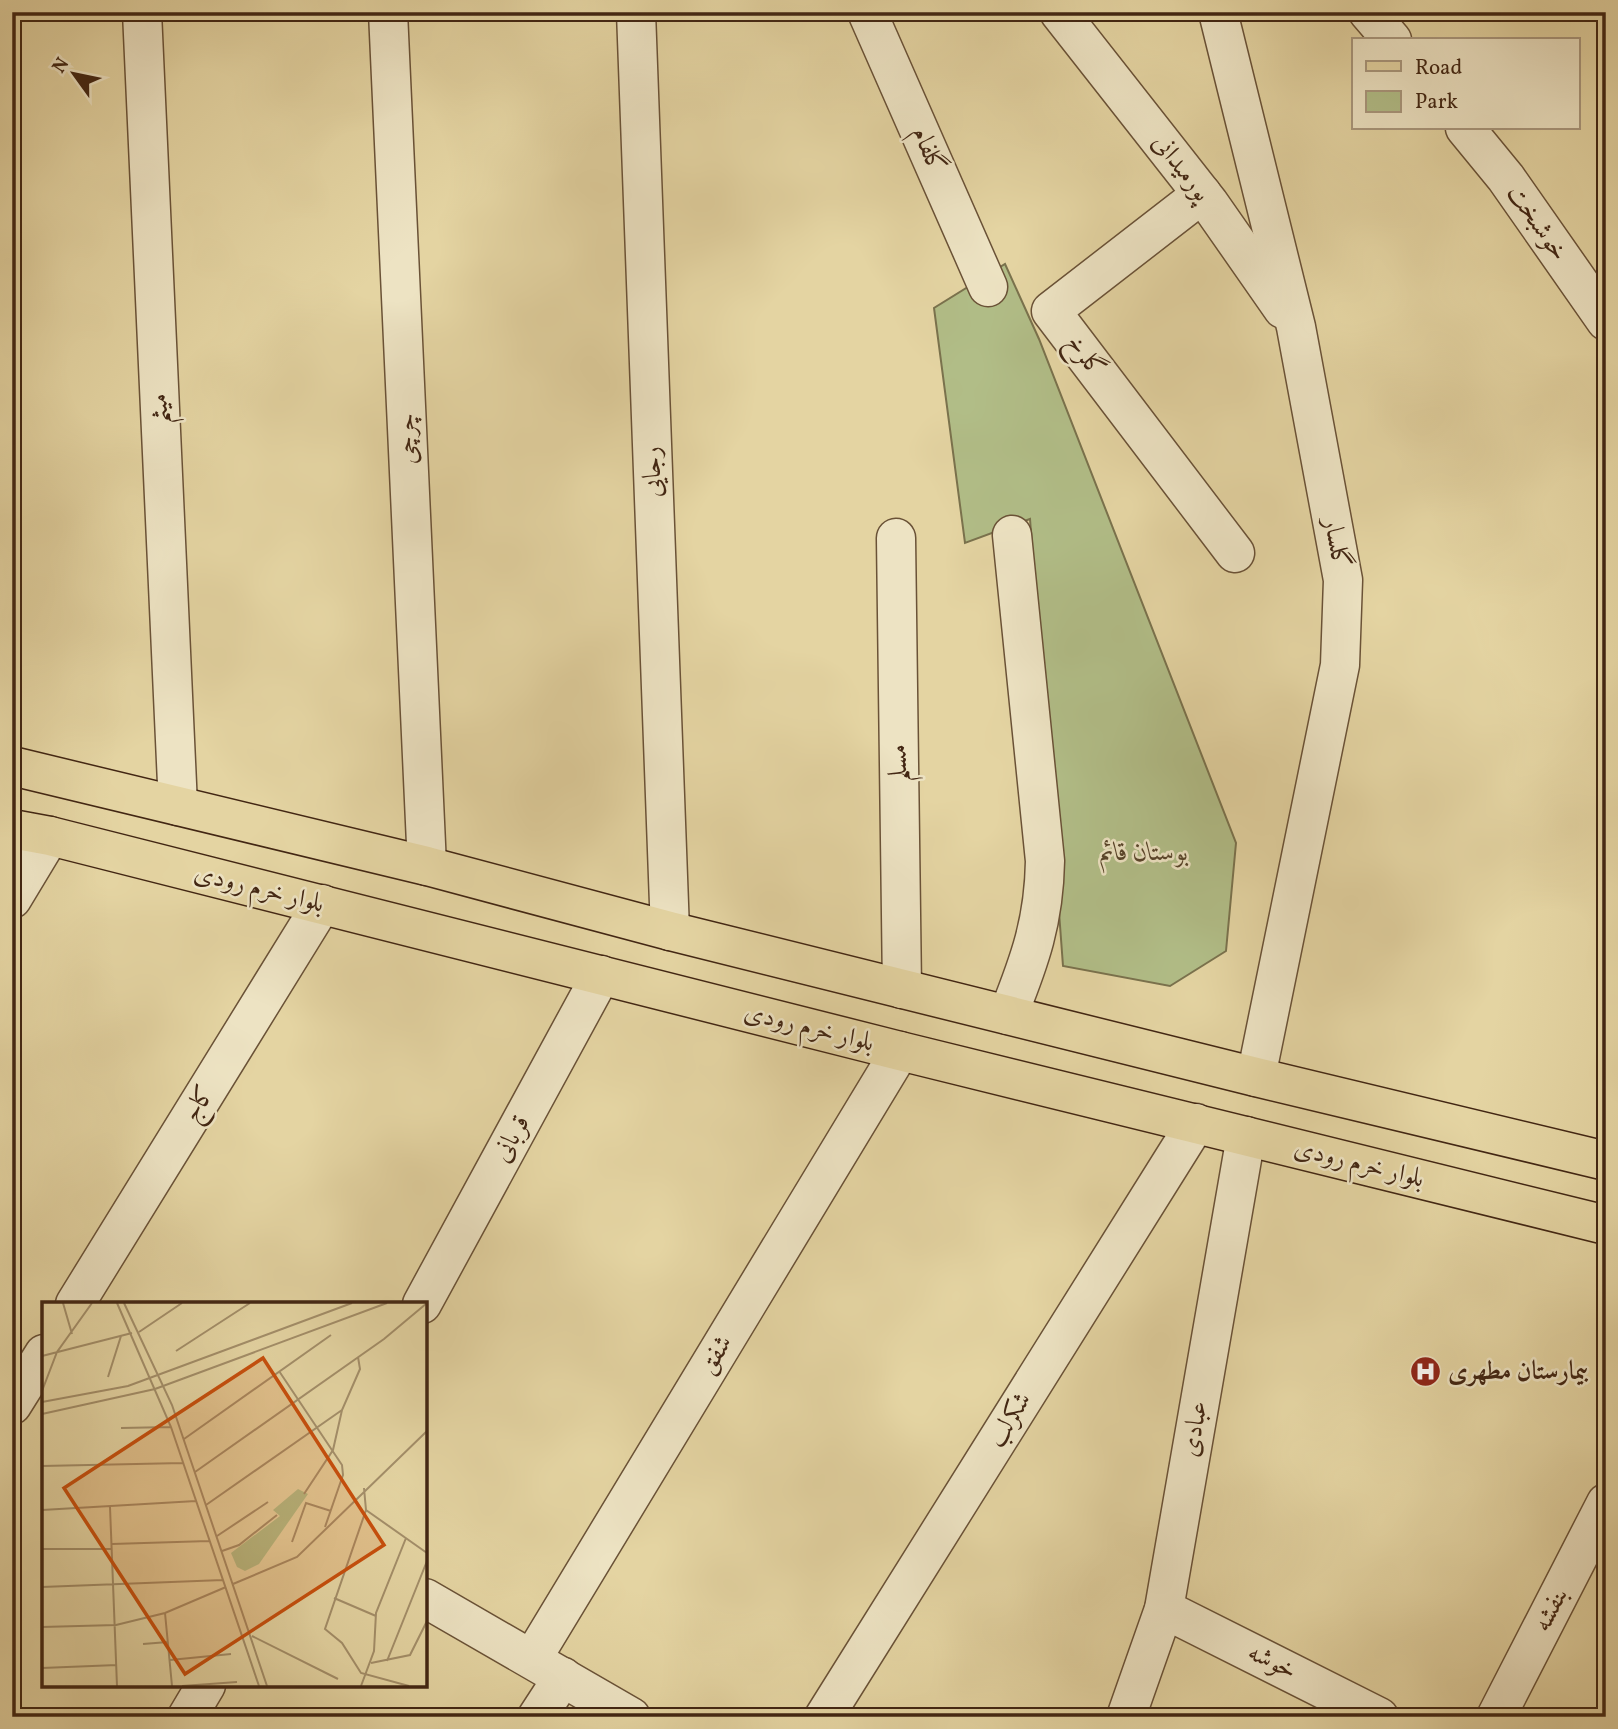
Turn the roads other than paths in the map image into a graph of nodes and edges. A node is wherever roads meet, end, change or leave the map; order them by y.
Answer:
1 (142, 12) edge
2 (388, 12) edge
3 (636, 12) edge
4 (867, 12) edge
5 (1059, 12) edge
6 (1218, 12) edge
7 (1368, 12) edge
8 (1390, 38) edge
9 (1467, 130) edge
10 (1202, 194) junction
11 (988, 287) dead end
12 (1606, 321) edge
13 (1296, 327) junction
14 (1012, 535) dead end
15 (897, 538) dead end
16 (1235, 553) dead end
17 (12, 765) edge
18 (178, 806) junction
19 (12, 829) edge
20 (50, 836) junction
21 (427, 866) junction
22 (12, 898) edge
23 (322, 904) junction
24 (670, 931) junction
25 (601, 975) junction
26 (902, 989) junction
27 (1008, 1015) junction
28 (900, 1051) junction
29 (1256, 1077) junction
30 (1196, 1123) junction
31 (1246, 1136) junction
32 (1606, 1161) edge
33 (1606, 1226) edge
34 (76, 1302) edge
35 (423, 1302) edge
36 (42, 1357) edge
37 (12, 1405) edge
38 (1606, 1503) edge
39 (427, 1599) edge
40 (1164, 1609) junction
41 (547, 1668) junction
42 (205, 1687) edge
43 (1362, 1713) edge
44 (187, 1717) edge
45 (537, 1717) edge
46 (631, 1717) edge
47 (824, 1717) edge
48 (1126, 1717) edge
49 (1496, 1717) edge

1 - 18 street, میثم
2 - 21 street, چرچی
3 - 24 street, رجایی
4 - 11 street, گلفام
5 - 10 street, پورمیدانی
6 - 13 street, گلسار
7 - 8 street
9 - 12 street, خوشبخت
10 - 13 street, پورمیدانی
10 - 16 street, گلرخ
13 - 29 street, گلسار
14 - 27 street
15 - 26 street, مسلم
17 - 18 main road
18 - 21 main road
19 - 20 main road, بلوار خرم رودی
20 - 22 street
20 - 23 main road, بلوار خرم رودی
21 - 24 main road
23 - 25 main road, بلوار خرم رودی
23 - 34 street, کاج
24 - 26 main road
25 - 28 main road, بلوار خرم رودی
25 - 35 street, قربانی
26 - 27 main road
27 - 29 main road
28 - 30 main road, بلوار خرم رودی
28 - 41 street, شفق
29 - 32 main road
30 - 31 main road, بلوار خرم رودی
30 - 47 street, شکرلب
31 - 33 main road, بلوار خرم رودی
31 - 40 street, عبادی
36 - 37 street
38 - 49 street, بنفشه
39 - 41 street
40 - 43 street, خوشه
40 - 48 street, عبادی
41 - 45 street, شفق
41 - 46 street
42 - 44 street

